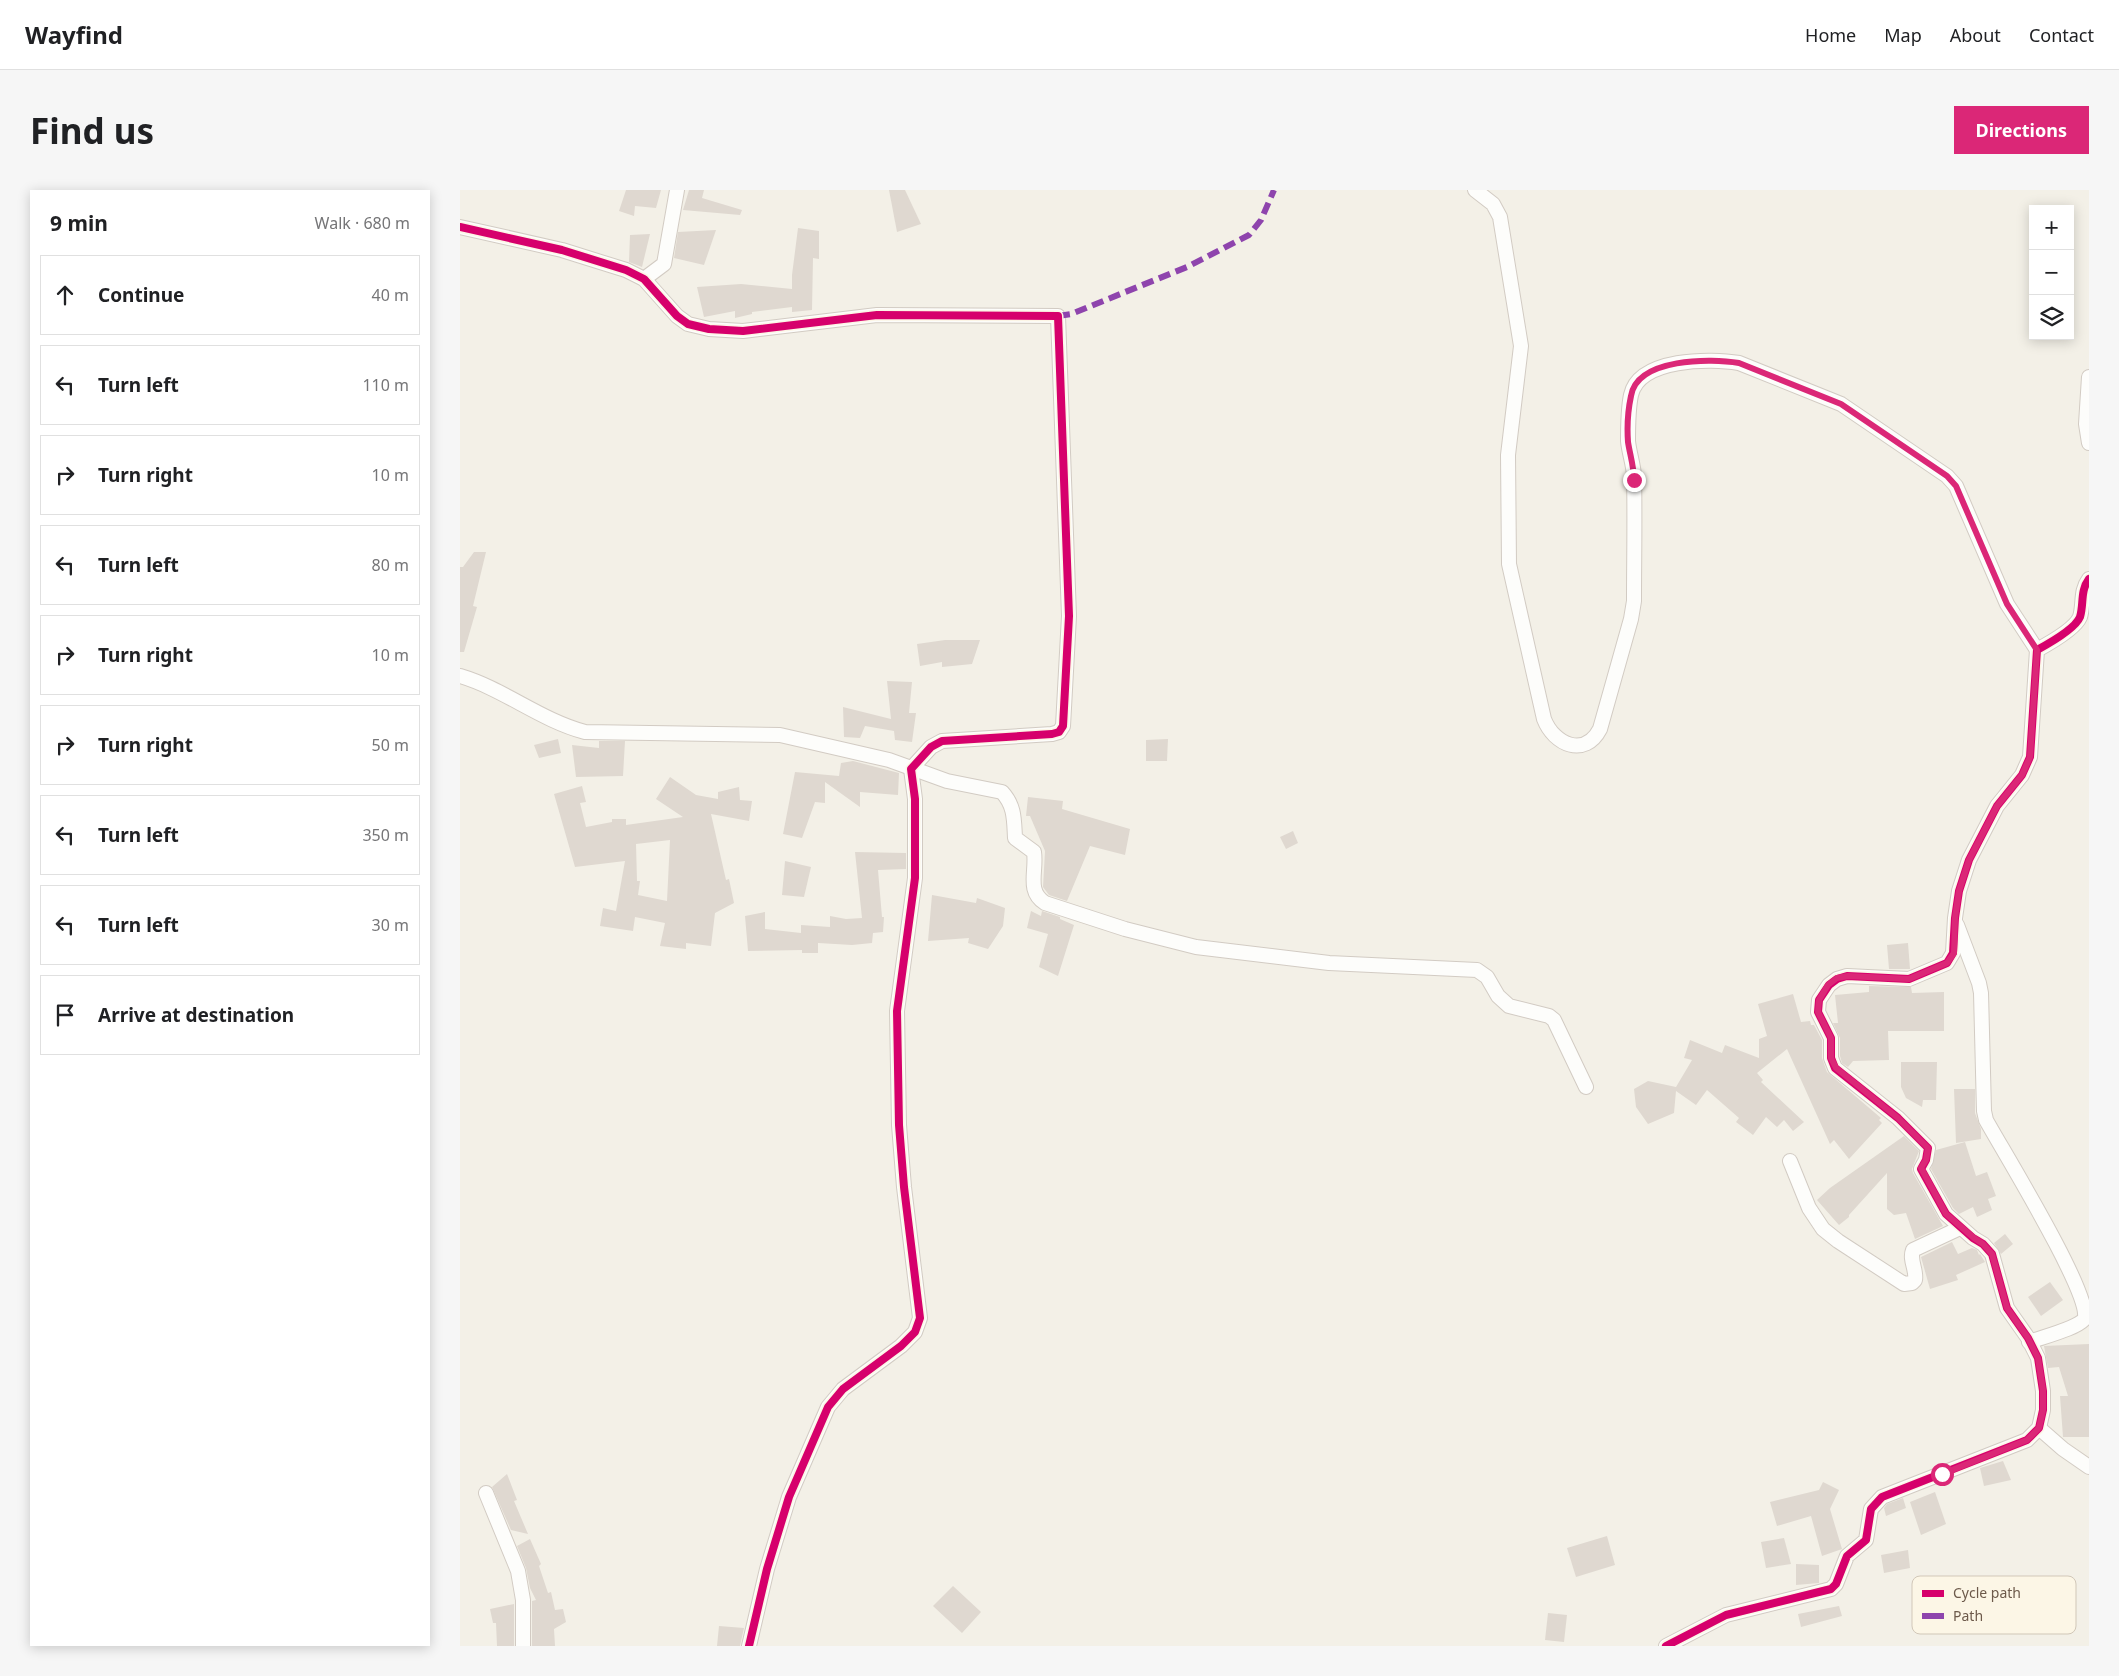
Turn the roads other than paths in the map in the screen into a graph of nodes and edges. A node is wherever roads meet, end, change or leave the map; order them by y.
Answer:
1 (677, 190) edge
2 (1475, 190) edge
3 (460, 227) edge
4 (644, 280) junction
5 (2089, 377) edge
6 (2089, 443) edge
7 (2089, 580) edge
8 (2037, 650) junction
9 (460, 676) edge
10 (911, 769) junction
11 (1955, 918) junction
12 (1586, 1087) dead end
13 (1790, 1161) dead end
14 (1960, 1228) junction
15 (2029, 1342) junction
16 (2039, 1428) junction
17 (2089, 1467) edge
18 (486, 1493) dead end
19 (523, 1646) edge
20 (749, 1646) edge
21 (1666, 1646) edge

1 - 4 street
2 - 8 street
3 - 4 street
4 - 10 street
5 - 6 street
7 - 8 street
8 - 11 street
9 - 10 street
10 - 12 street
10 - 20 street
11 - 14 street
11 - 15 street
13 - 14 street
14 - 15 street
15 - 16 street
16 - 17 street
16 - 21 street
18 - 19 street

